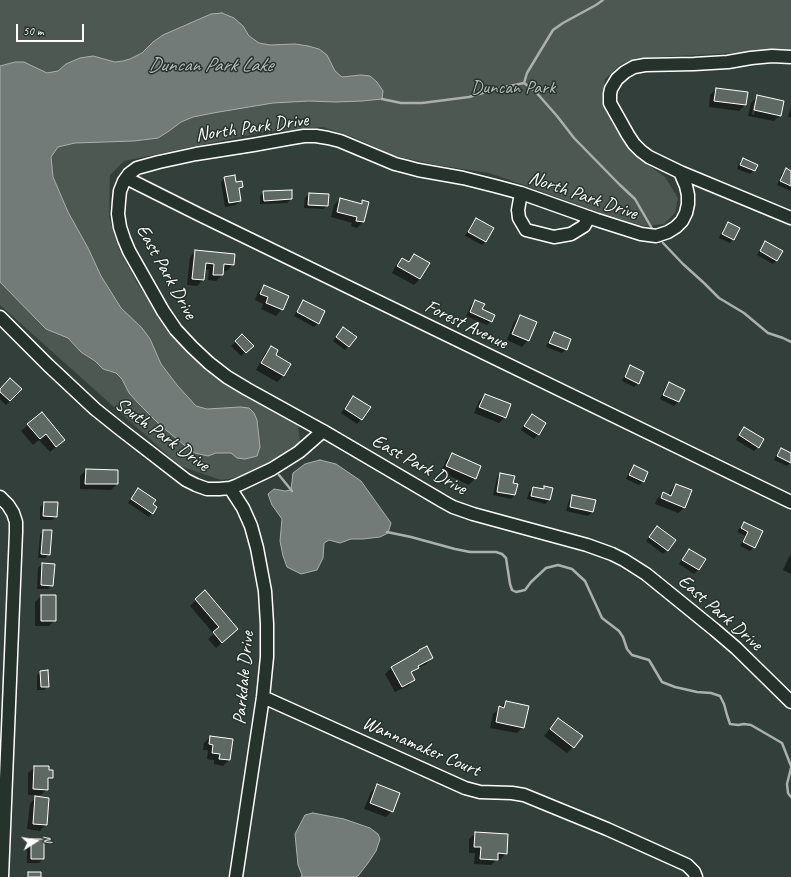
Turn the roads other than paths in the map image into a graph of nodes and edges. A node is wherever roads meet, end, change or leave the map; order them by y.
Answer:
1 (791, 57) edge
2 (680, 172) junction
3 (126, 178) junction
4 (521, 193) junction
5 (589, 217) junction
6 (791, 218) edge
7 (0, 317) edge
8 (323, 431) junction
9 (230, 488) junction
10 (0, 497) edge
11 (791, 502) edge
12 (263, 697) junction
13 (791, 702) edge
14 (2, 816) edge
15 (2, 877) edge
16 (236, 877) edge
17 (696, 877) edge

1 - 2 street
2 - 5 street, North Park Drive
2 - 6 street
3 - 4 street, North Park Drive
3 - 8 street, East Park Drive
3 - 11 street, Forest Avenue
4 - 5 street, North Park Drive
4 - 5 street
7 - 9 street, South Park Drive
8 - 9 street, South Park Drive
8 - 13 street, East Park Drive
9 - 12 street, Parkdale Drive
10 - 14 street
12 - 16 street, Parkdale Drive
12 - 17 street, Wannamaker Court
14 - 15 street

